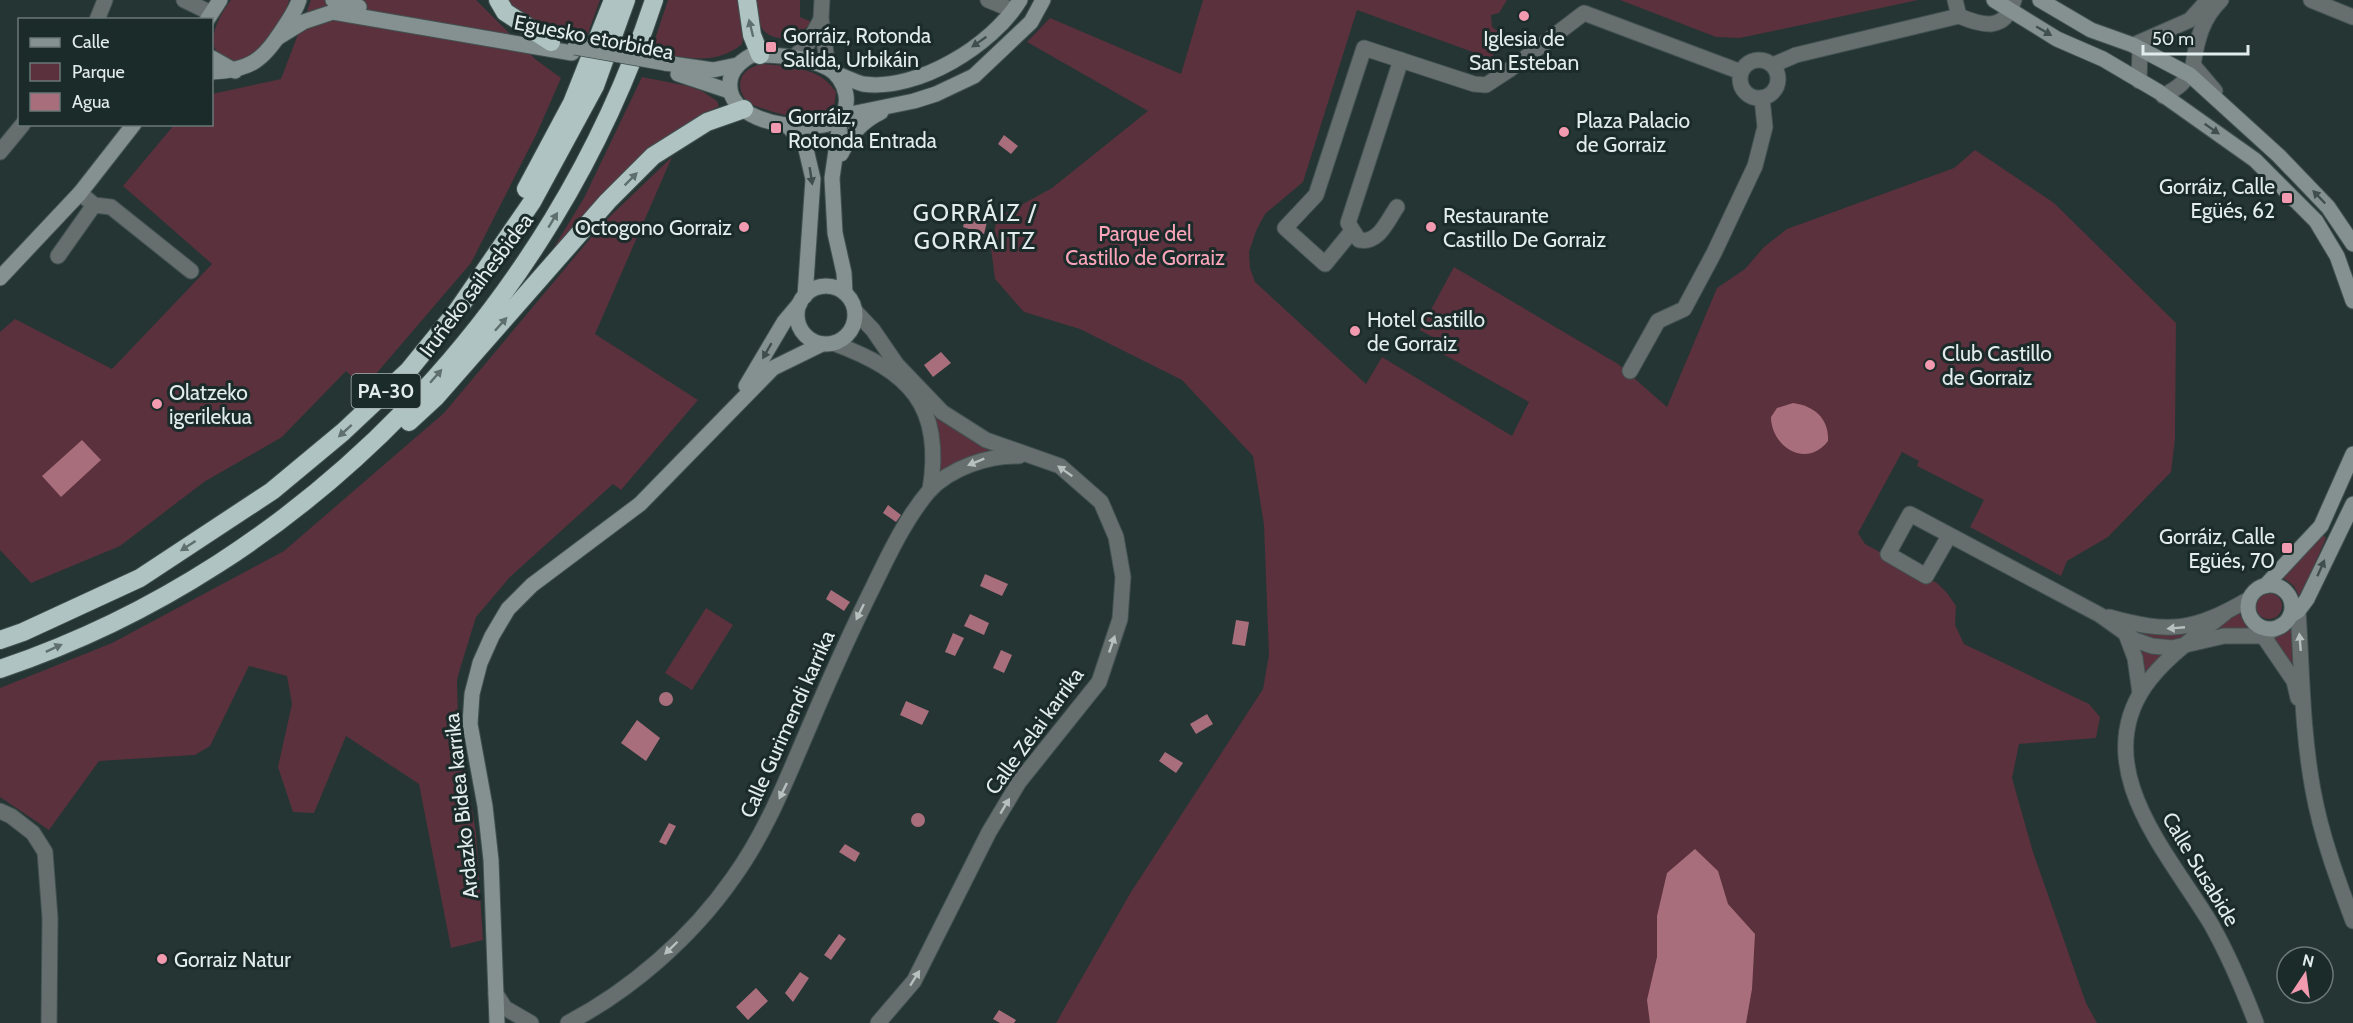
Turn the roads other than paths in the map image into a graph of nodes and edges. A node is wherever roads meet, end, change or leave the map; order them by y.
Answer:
1 (105, 0) edge
2 (184, 0) edge
3 (299, 0) edge
4 (333, 0) edge
5 (498, 0) edge
6 (613, 0) edge
7 (626, 0) edge
8 (654, 0) edge
9 (747, 0) edge
10 (822, 0) edge
11 (988, 0) edge
12 (1043, 0) edge
13 (1955, 0) edge
14 (1994, 0) edge
15 (2040, 0) edge
16 (2208, 0) edge
17 (2221, 0) edge
18 (2311, 0) edge
19 (1016, 5) edge
20 (2012, 6) edge
21 (213, 11) edge
22 (1959, 16) junction
23 (98, 18) edge
24 (821, 18) junction
25 (2353, 18) edge
26 (277, 38) junction
27 (551, 42) junction
28 (2136, 47) junction
29 (573, 50) junction
30 (760, 55) junction
31 (794, 57) junction
32 (213, 59) edge
33 (1401, 60) junction
34 (737, 65) junction
35 (1773, 65) junction
36 (664, 67) junction
37 (2192, 70) junction
38 (235, 71) junction
39 (833, 71) junction
40 (213, 72) edge
41 (1741, 72) junction
42 (2139, 81) junction
43 (729, 91) junction
44 (2163, 96) junction
45 (1762, 98) junction
46 (895, 105) junction
47 (744, 109) junction
48 (841, 116) junction
49 (787, 125) junction
50 (20, 126) edge
51 (133, 126) edge
52 (0, 152) edge
53 (832, 178) junction
54 (80, 193) junction
55 (94, 205) junction
56 (1397, 207) dead end
57 (1352, 231) junction
58 (2353, 244) edge
59 (58, 256) dead end
60 (191, 271) dead end
61 (484, 274) junction
62 (0, 278) edge
63 (845, 293) junction
64 (802, 300) junction
65 (2353, 301) edge
66 (855, 311) junction
67 (828, 344) junction
68 (1630, 371) dead end
69 (734, 407) junction
70 (2353, 454) edge
71 (1034, 457) junction
72 (930, 490) junction
73 (2353, 504) edge
74 (1949, 536) dead end
75 (252, 541) junction
76 (2265, 586) junction
77 (2249, 599) junction
78 (2225, 613) junction
79 (2290, 614) junction
80 (2100, 615) junction
81 (2251, 618) junction
82 (2126, 634) junction
83 (2262, 636) junction
84 (0, 640) edge
85 (2185, 646) junction
86 (0, 670) edge
87 (2140, 693) junction
88 (2304, 721) junction
89 (0, 811) edge
90 (2353, 921) edge
91 (496, 994) junction
92 (49, 1023) edge
93 (497, 1023) edge
94 (531, 1023) edge
95 (568, 1023) edge
96 (878, 1023) edge
97 (2256, 1023) edge

1 - 23 street
2 - 21 street
3 - 26 street
4 - 27 street, Eguesko etorbidea
5 - 27 highway
6 - 61 highway
7 - 61 highway, Iruñeko saihesbidea / PA-30
75 -> 8 highway, Iruñeko saihesbidea / PA-30
30 -> 9 highway
10 - 24 street
11 - 19 street
12 - 46 street
13 - 22 street
14 - 20 street
15 - 28 street
16 - 28 street
17 - 37 street
18 - 25 street
19 -> 39 street
20 - 22 street
20 -> 42 street
22 - 35 street
24 - 31 street
24 - 39 street
26 - 29 street, Eguesko etorbidea
26 - 38 street
27 - 29 street, Eguesko etorbidea
28 - 37 street
28 - 42 street
29 - 36 street, Eguesko etorbidea, bridge
30 - 31 street
30 - 34 street
31 - 39 street
32 - 38 street
33 - 41 street
33 - 57 street
33 - 57 street
34 - 36 street, Eguesko etorbidea
34 - 43 street
35 - 41 street
35 - 45 street
36 - 43 street, Eguesko etorbidea
37 - 44 street
58 -> 37 street
38 - 40 street
39 - 48 street
41 - 45 street
42 - 44 street
43 - 47 street
44 -> 65 street
45 - 68 street
46 - 48 street
46 - 53 street
47 - 49 street
75 -> 47 highway
48 - 49 street
48 - 53 street
49 -> 64 street
50 - 52 street
51 - 54 street
53 - 63 street
54 - 55 street
54 - 62 street
55 - 59 street
55 - 60 street
56 - 57 street
61 -> 84 highway, Iruñeko saihesbidea / PA-30
63 - 64 street
63 - 66 street
64 - 67 street
64 -> 69 street, Ardazko Bidea karrika
66 - 67 street
66 - 71 street, Calle Zelai karrika
67 - 69 street, Ardazko Bidea karrika
67 - 72 street
69 - 91 street, Ardazko Bidea karrika
70 - 76 street
71 -> 72 street, Calle Gurimendi karrika
96 -> 71 street, Calle Zelai karrika
72 -> 95 street, Calle Gurimendi karrika
79 -> 73 street
74 - 80 street
86 -> 75 highway, Iruñeko saihesbidea / PA-30
76 - 77 street
76 - 79 street
77 - 78 street
77 - 81 street
78 -> 80 street
78 - 85 street
79 - 81 street
79 - 83 street
88 -> 79 street
80 - 82 street
81 - 83 street
82 - 85 street
82 - 87 street
83 - 85 street
83 - 88 street
85 - 87 street, Calle Susabide
87 - 97 street, Calle Susabide
88 - 90 street
89 - 92 street
91 - 93 street, Ardazko Bidea karrika
91 - 94 street

